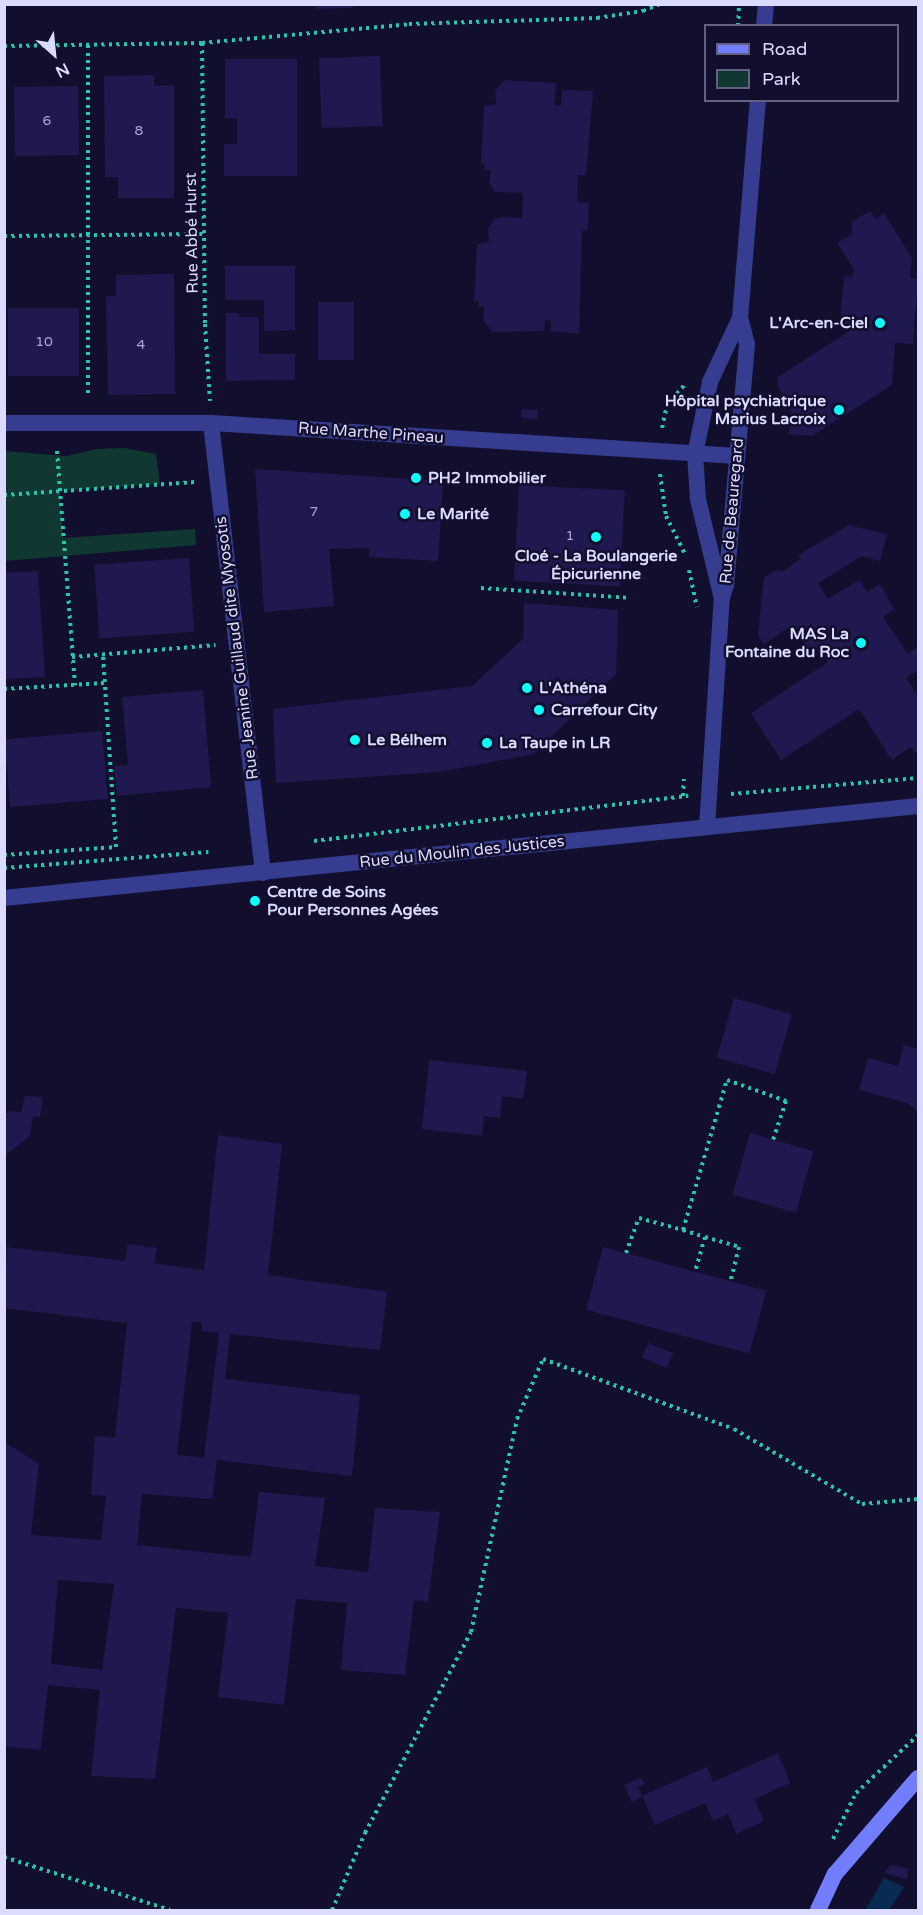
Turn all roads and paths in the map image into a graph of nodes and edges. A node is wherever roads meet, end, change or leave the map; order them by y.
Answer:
1 (660, 4) edge
2 (739, 4) edge
3 (766, 4) edge
4 (738, 24) edge
5 (764, 24) edge
6 (202, 44) junction
7 (88, 45) junction
8 (4, 46) edge
9 (758, 102) edge
10 (204, 234) junction
11 (88, 235) junction
12 (4, 236) edge
13 (740, 318) junction
14 (88, 398) dead end
15 (4, 423) edge
16 (212, 423) junction
17 (57, 451) dead end
18 (695, 454) junction
19 (737, 456) junction
20 (218, 480) junction
21 (60, 491) junction
22 (4, 495) edge
23 (482, 588) dead end
24 (630, 598) dead end
25 (722, 598) junction
26 (237, 644) junction
27 (103, 654) junction
28 (72, 657) junction
29 (104, 683) junction
30 (75, 685) junction
31 (4, 689) edge
32 (918, 777) edge
33 (709, 796) junction
34 (918, 806) edge
35 (707, 827) junction
36 (308, 842) dead end
37 (214, 851) dead end
38 (4, 855) edge
39 (4, 868) edge
40 (263, 873) junction
41 (4, 898) edge
42 (773, 1140) dead end
43 (683, 1230) junction
44 (705, 1237) junction
45 (626, 1253) dead end
46 (695, 1272) dead end
47 (730, 1282) dead end
48 (918, 1499) edge
49 (918, 1735) edge
50 (918, 1778) edge
51 (829, 1846) dead end
52 (4, 1857) edge
53 (170, 1911) edge
54 (332, 1911) edge
55 (818, 1911) edge

1 - 6 path
2 - 4 path
3 - 5 street
6 - 7 path
6 - 10 path, Rue Abbé Hurst
7 - 8 path
7 - 11 path
9 - 13 street, Rue de Beauregard
10 - 11 path
10 - 16 path, Rue Abbé Hurst
11 - 12 path
11 - 14 path
13 - 18 street, Rue de Beauregard
13 - 19 street, Rue de Beauregard
15 - 16 street, Rue Marthe Pineau
16 - 18 street, Rue Marthe Pineau
16 - 20 street, Rue Jeanine Guillaud dite Myosotis
17 - 21 path
18 - 19 street, Rue Marthe Pineau
18 - 25 street, Rue de Beauregard
19 - 25 street, Rue de Beauregard
20 - 21 path
20 - 26 street, Rue Jeanine Guillaud dite Myosotis
21 - 22 path
21 - 28 path
23 - 24 path
25 - 33 street, Rue de Beauregard
26 - 27 path
26 - 40 street, Rue Jeanine Guillaud dite Myosotis
27 - 28 path
27 - 29 path
28 - 30 path
29 - 30 path
29 - 38 path
30 - 31 path
32 - 33 path
33 - 35 street, Rue de Beauregard
33 - 36 path
34 - 35 street, Rue du Moulin des Justices
35 - 40 street, Rue du Moulin des Justices
37 - 39 path
40 - 41 street, Rue du Moulin des Justices
42 - 43 path
43 - 44 path
43 - 45 path
44 - 46 path
44 - 47 path
48 - 54 path
49 - 51 path
50 - 55 main road
52 - 53 path

